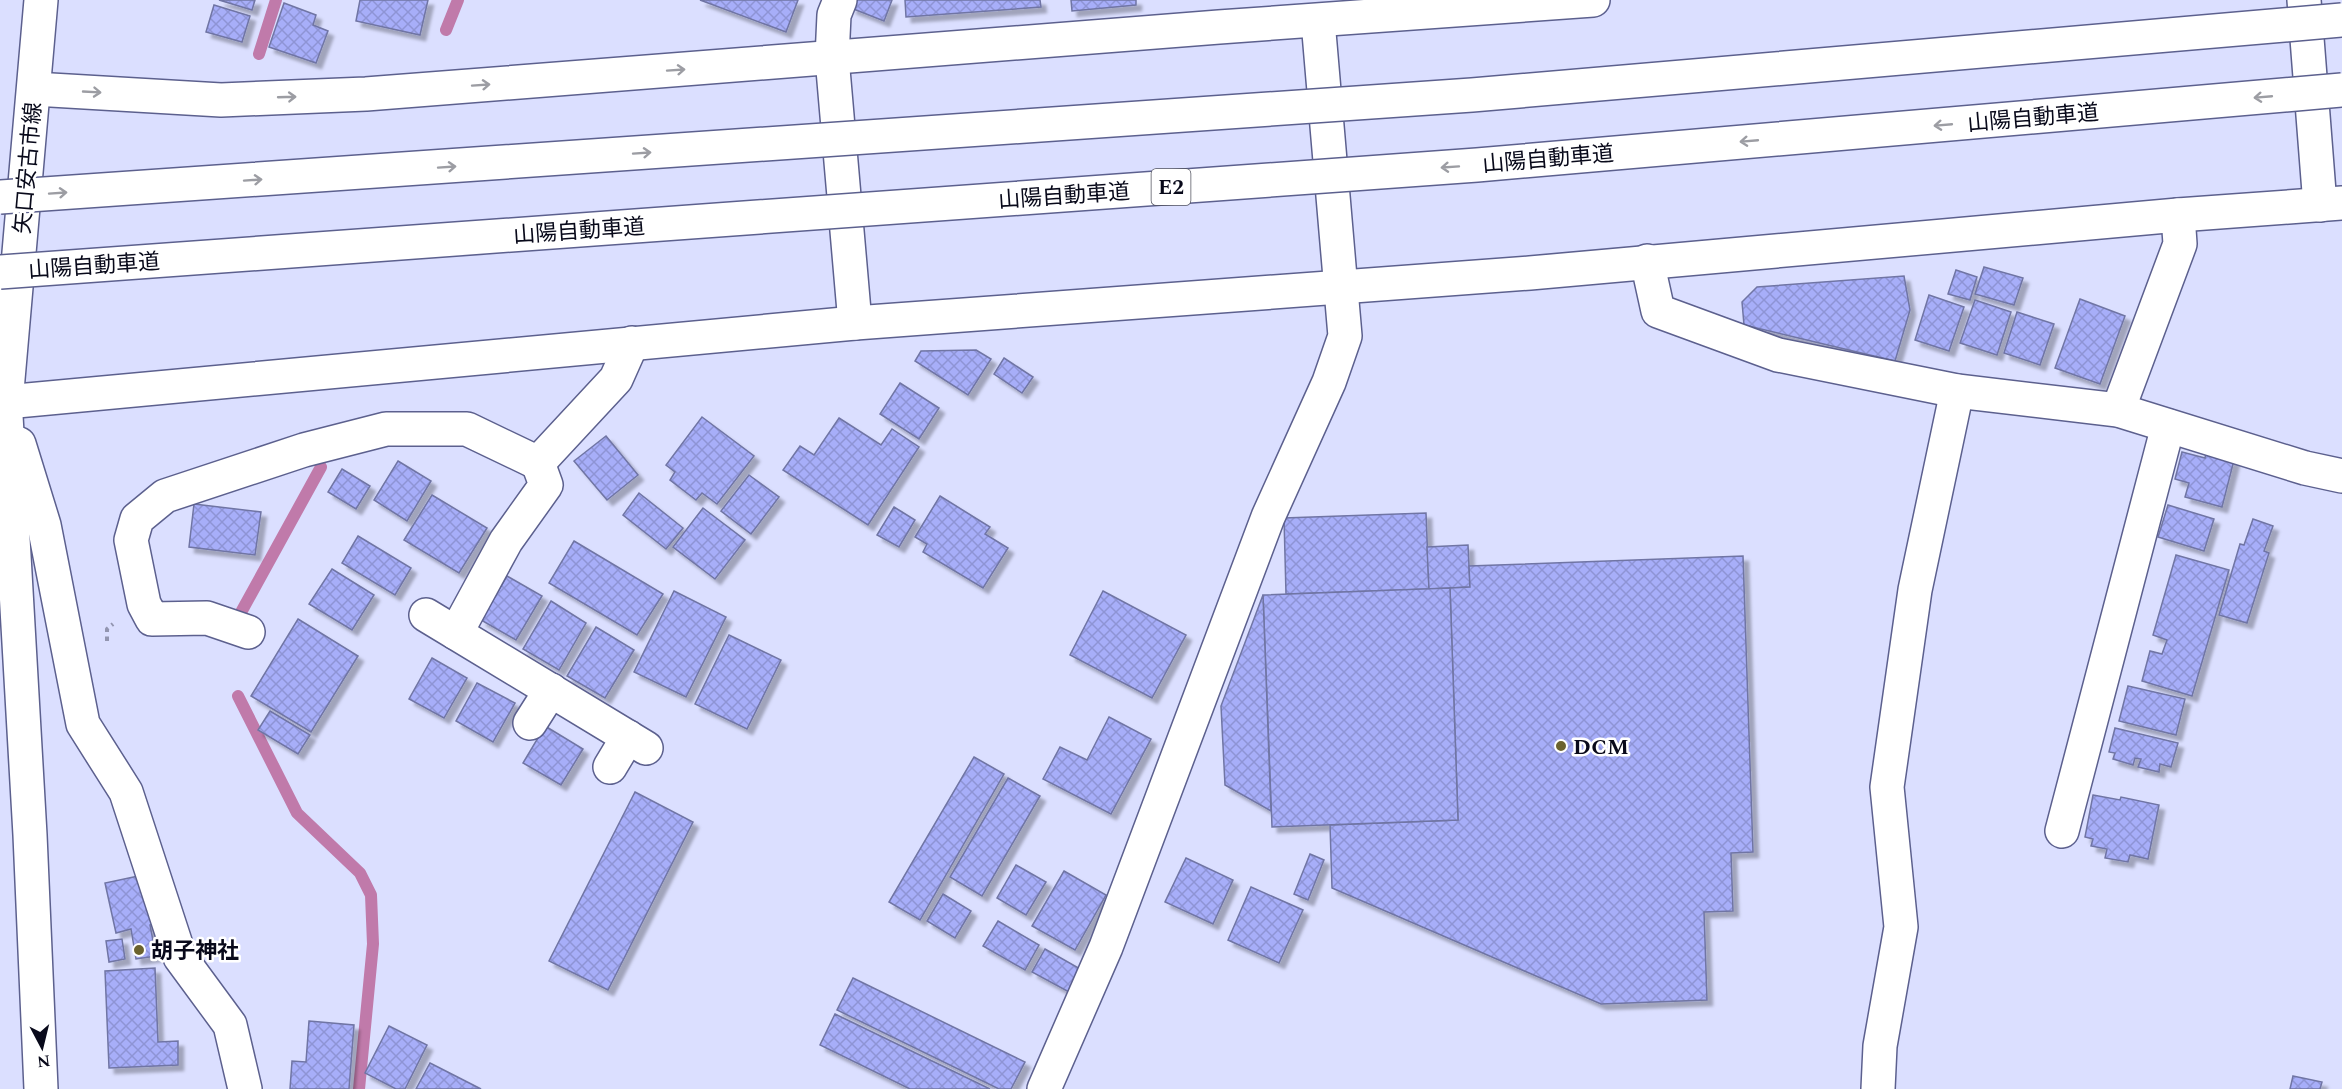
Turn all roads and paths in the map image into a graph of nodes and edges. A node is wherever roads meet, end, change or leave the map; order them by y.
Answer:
1 (41, 0) edge
2 (840, 0) edge
3 (1593, 0) edge
4 (2304, 0) edge
5 (1530, 3) edge
6 (1213, 13) edge
7 (2342, 20) edge
8 (1318, 21) junction
9 (832, 58) junction
10 (34, 89) junction
11 (2342, 90) edge
12 (0, 197) edge
13 (2331, 204) edge
14 (2178, 216) junction
15 (1647, 261) junction
16 (0, 272) edge
17 (1342, 288) junction
18 (855, 323) junction
19 (0, 344) edge
20 (633, 344) junction
21 (1957, 391) junction
22 (3, 402) edge
23 (2118, 410) junction
24 (2168, 426) junction
25 (538, 463) junction
26 (2342, 476) edge
27 (426, 615) dead end
28 (248, 632) dead end
29 (456, 633) junction
30 (551, 690) junction
31 (530, 723) dead end
32 (610, 767) dead end
33 (2062, 831) dead end
34 (41, 1089) edge
35 (245, 1089) edge
36 (1044, 1089) edge
37 (1878, 1089) edge

1 - 10 main road, 矢口安古市線
2 - 9 main road
3 - 5 main road
4 - 13 main road
5 - 8 main road
6 - 8 main road
6 - 9 main road
12 -> 7 main road, bridge
8 - 17 main road
10 -> 9 main road
9 - 18 main road
10 - 22 main road, 矢口安古市線
11 -> 16 main road, 山陽自動車道 / E2, bridge
13 - 14 main road
14 - 15 main road
14 - 23 main road
15 - 17 main road
15 - 21 main road
17 - 18 main road
17 - 36 main road
18 - 20 main road
19 - 22 main road
20 - 22 main road
20 - 25 main road
21 - 23 main road
21 - 37 main road
22 - 34 main road
22 - 35 main road
23 - 24 main road
24 - 26 main road
24 - 33 main road
25 - 28 main road
25 - 29 main road
27 - 29 main road
29 - 30 main road
30 - 31 main road
30 - 32 main road

